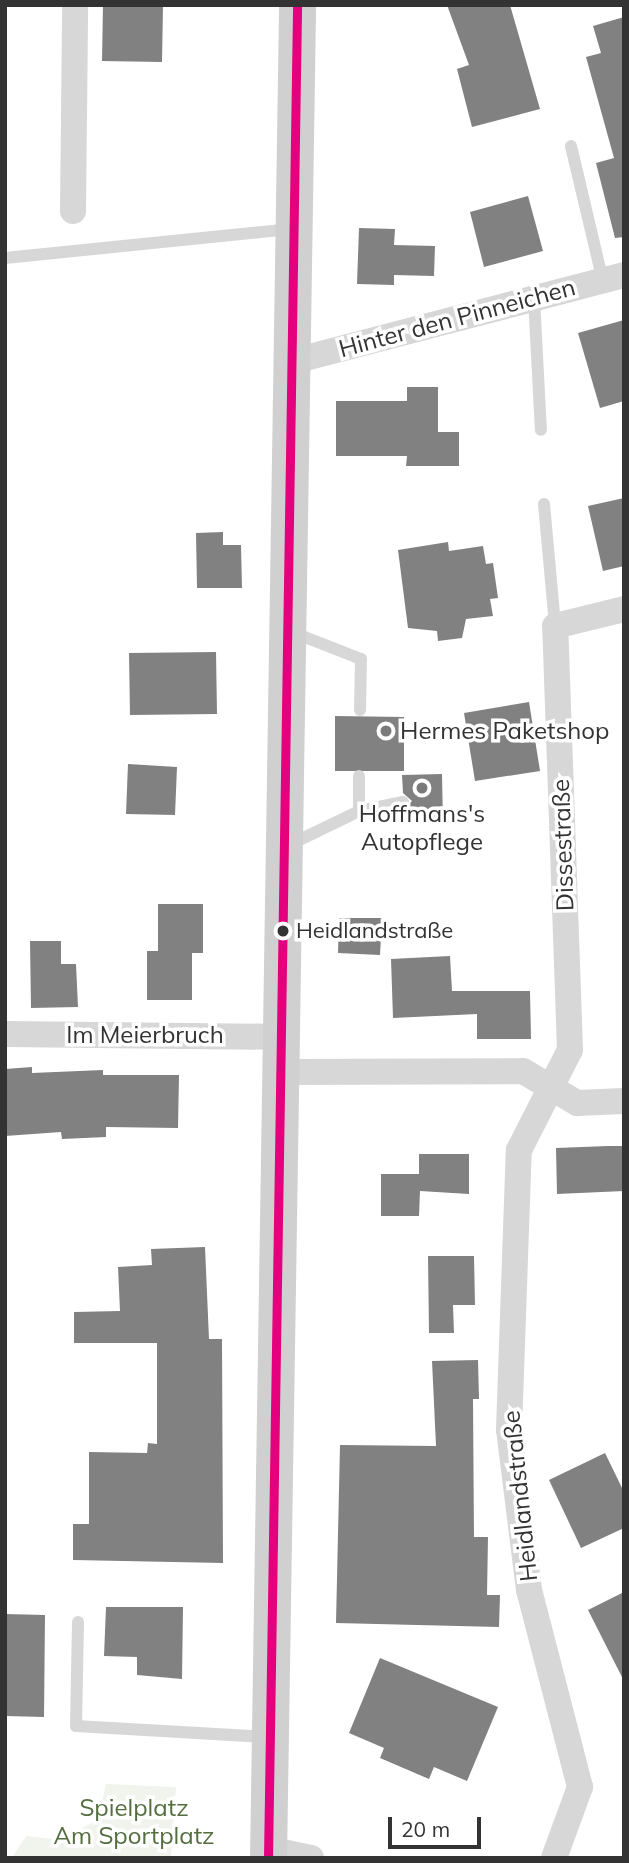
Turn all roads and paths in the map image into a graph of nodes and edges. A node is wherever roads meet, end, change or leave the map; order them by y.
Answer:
1 (75, 5) edge
2 (297, 5) edge
3 (570, 146) dead end
4 (73, 211) dead end
5 (292, 229) junction
6 (5, 258) edge
7 (613, 278) edge
8 (534, 297) junction
9 (290, 362) junction
10 (541, 430) dead end
11 (544, 504) dead end
12 (624, 610) edge
13 (555, 626) junction
14 (288, 631) junction
15 (360, 710) dead end
16 (359, 776) dead end
17 (403, 802) dead end
18 (359, 811) junction
19 (287, 846) junction
20 (5, 1034) edge
21 (284, 1054) junction
22 (548, 1087) junction
23 (624, 1101) edge
24 (78, 1622) dead end
25 (270, 1737) junction
26 (268, 1853) edge
27 (311, 1858) edge
28 (554, 1858) edge

1 - 4 street
2 - 5 street
3 - 7 lane
5 - 6 lane
5 - 9 street
7 - 8 street, Hinter den Pinneichen
8 - 9 street, Hinter den Pinneichen
8 - 10 lane
9 - 14 street
11 - 13 lane
12 - 13 street
13 - 22 street, Dissestraße
14 - 15 lane
14 - 19 street
16 - 18 lane
17 - 18 lane
18 - 19 lane
19 - 21 street
20 - 21 street, Im Meierbruch
21 - 22 street
21 - 25 street
22 - 23 street
22 - 28 street, Heidlandstraße
24 - 25 lane
25 - 26 street
26 - 27 street

